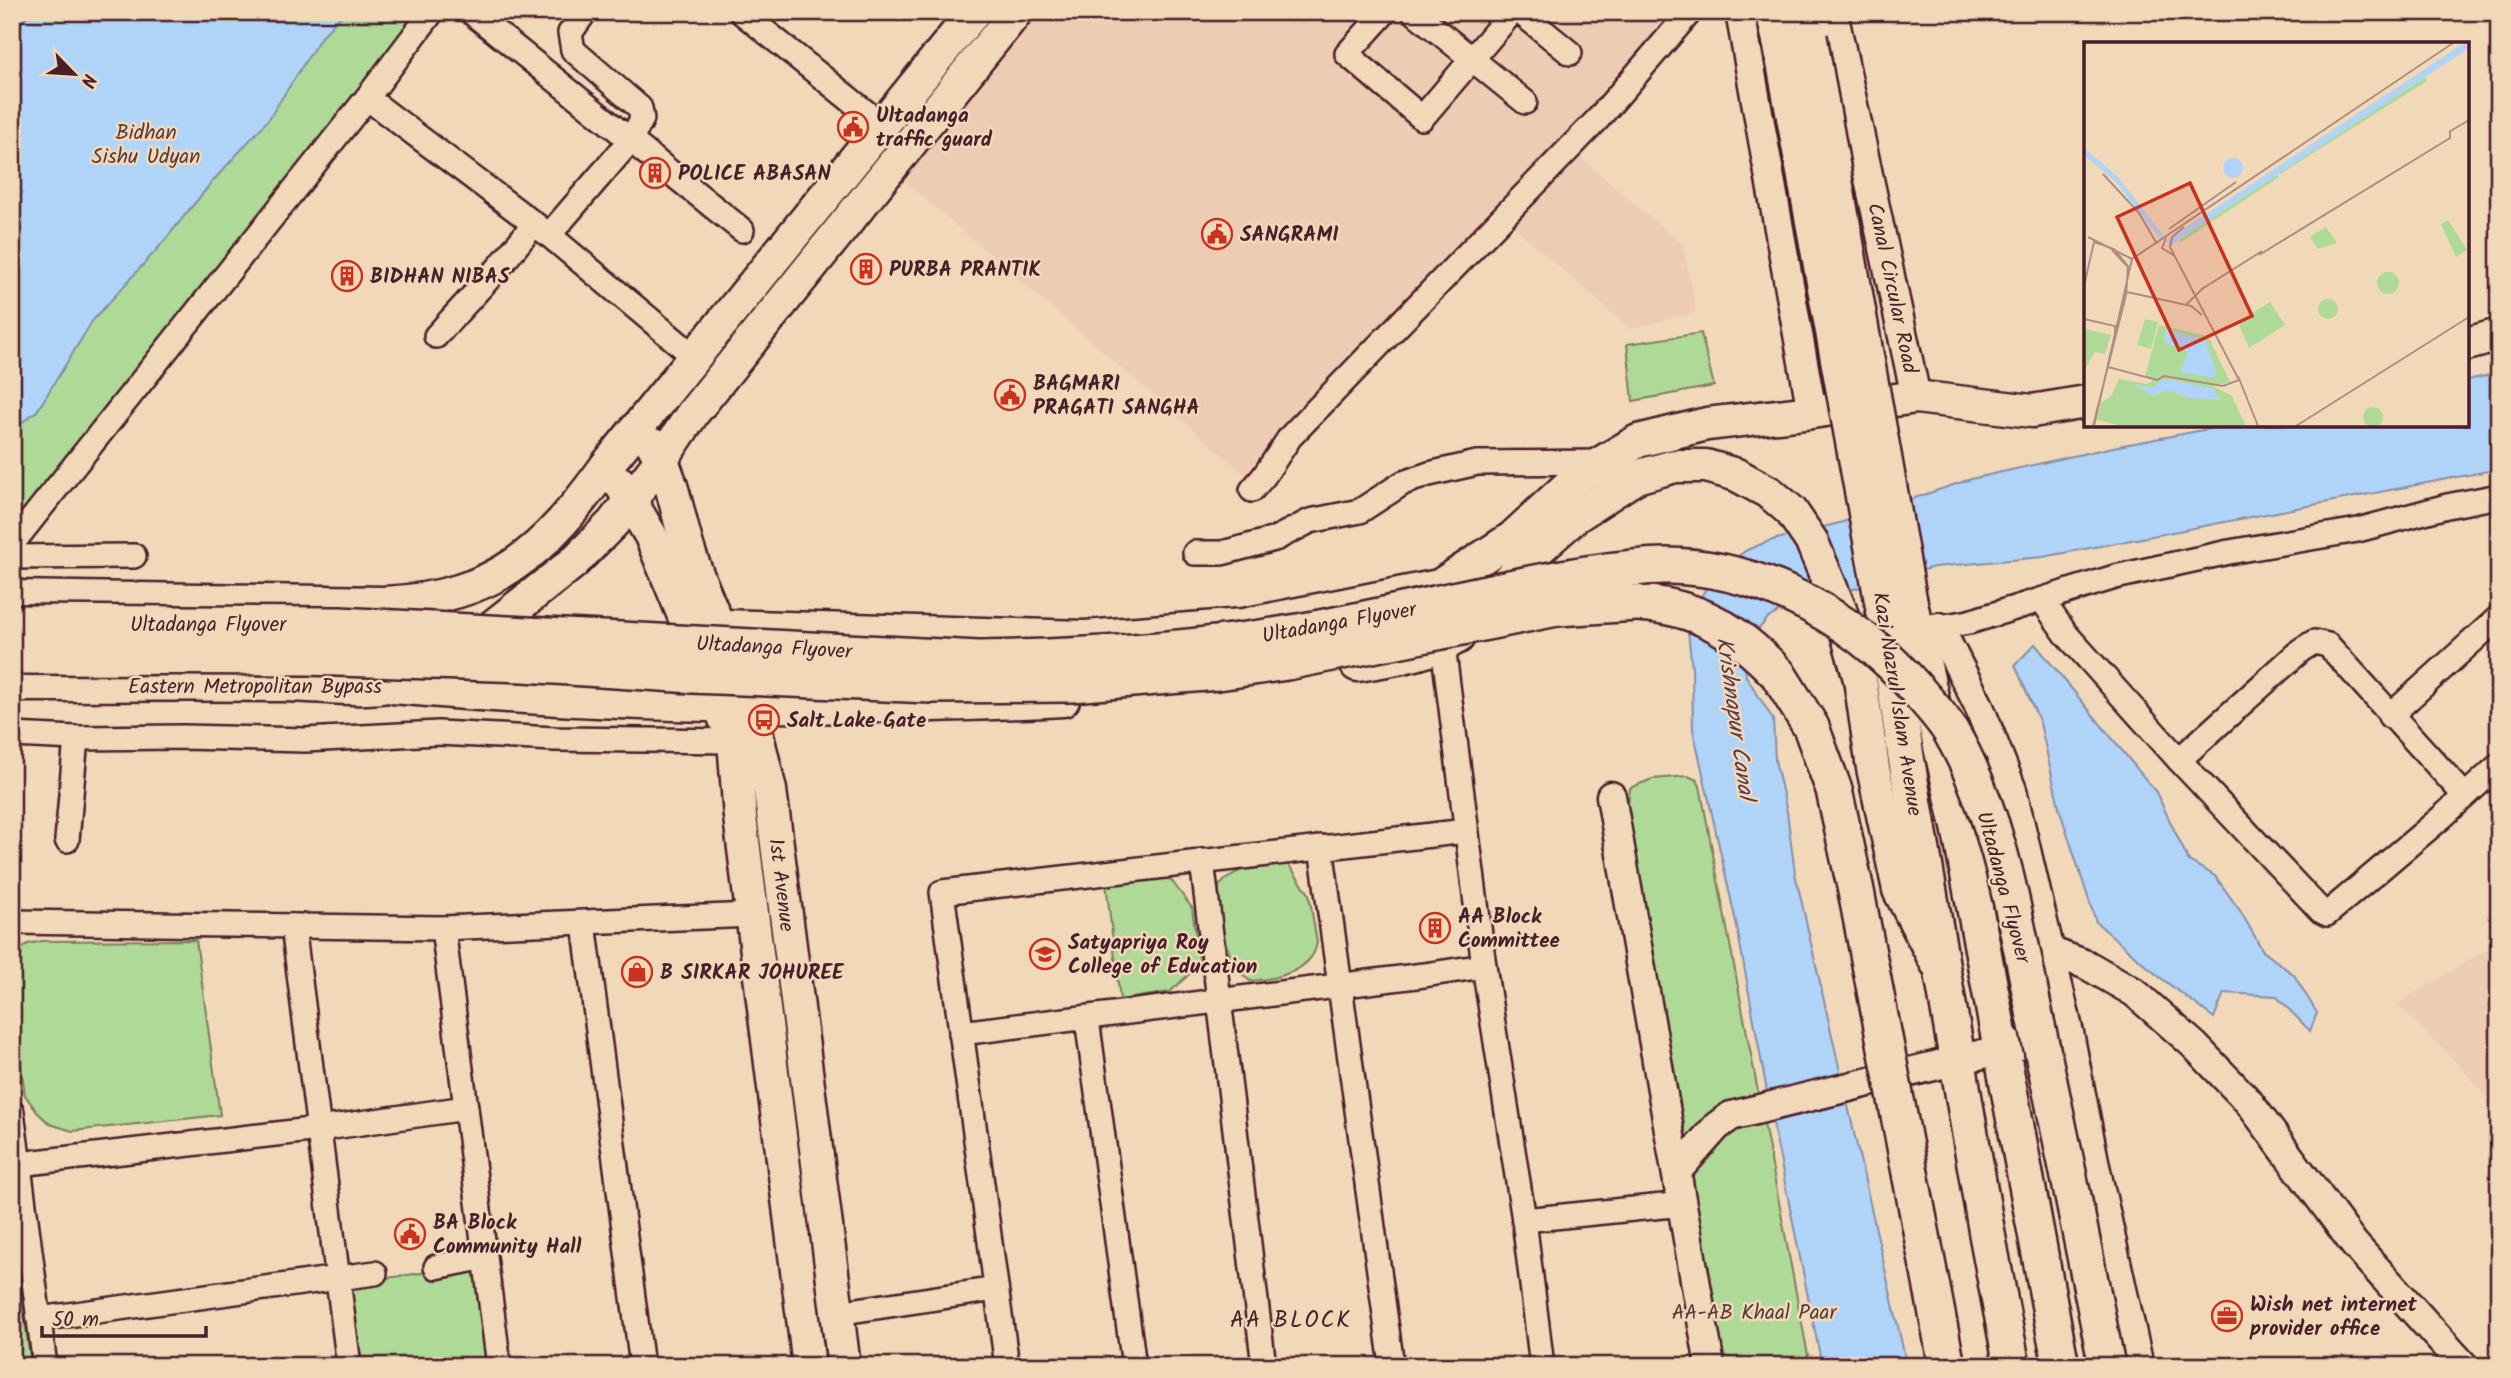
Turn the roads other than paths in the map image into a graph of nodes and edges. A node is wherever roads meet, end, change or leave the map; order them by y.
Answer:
1 (432, 12) edge
2 (471, 12) edge
3 (585, 12) edge
4 (740, 12) edge
5 (974, 12) edge
6 (1016, 12) edge
7 (1385, 12) edge
8 (1414, 12) edge
9 (1512, 12) edge
10 (1520, 12) edge
11 (1690, 12) edge
12 (1740, 12) edge
13 (1833, 12) edge
14 (1792, 26) edge
15 (1570, 53) dead end
16 (1473, 59) junction
17 (367, 98) junction
18 (1525, 102) dead end
19 (883, 126) junction
20 (630, 141) junction
21 (541, 229) junction
22 (742, 230) dead end
23 (2499, 335) edge
24 (436, 336) dead end
25 (2469, 343) edge
26 (696, 358) junction
27 (1916, 397) junction
28 (2084, 402) edge
29 (1812, 412) junction
30 (640, 426) junction
31 (662, 459) junction
32 (1603, 462) junction
33 (607, 465) junction
34 (1252, 490) dead end
35 (2499, 496) edge
36 (631, 498) junction
37 (12, 544) edge
38 (1195, 553) dead end
39 (134, 556) dead end
40 (12, 557) edge
41 (1439, 586) junction
42 (12, 597) edge
43 (2042, 600) junction
44 (1912, 617) junction
45 (2499, 617) edge
46 (12, 623) edge
47 (703, 626) junction
48 (1442, 646) junction
49 (12, 656) edge
50 (12, 685) edge
51 (393, 687) junction
52 (734, 706) junction
53 (2390, 716) junction
54 (12, 735) edge
55 (76, 738) junction
56 (734, 741) junction
57 (2179, 760) junction
58 (2499, 765) edge
59 (1611, 796) dead end
60 (2465, 796) junction
61 (1466, 831) junction
62 (67, 840) dead end
63 (1321, 848) junction
64 (1202, 862) junction
65 (752, 915) junction
66 (12, 922) edge
67 (584, 923) junction
68 (293, 926) junction
69 (443, 928) junction
70 (2052, 952) junction
71 (1485, 965) junction
72 (1944, 978) junction
73 (1340, 985) junction
74 (1219, 1000) junction
75 (1087, 1019) junction
76 (961, 1033) junction
77 (2069, 1033) junction
78 (2002, 1050) junction
79 (1957, 1060) junction
80 (466, 1108) junction
81 (12, 1112) edge
82 (319, 1129) junction
83 (19, 1164) junction
84 (1677, 1171) junction
85 (1683, 1204) junction
86 (1524, 1220) junction
87 (485, 1257) junction
88 (436, 1266) dead end
89 (375, 1273) dead end
90 (338, 1278) junction
91 (996, 1289) junction
92 (837, 1313) junction
93 (39, 1319) junction
94 (45, 1366) edge
95 (349, 1366) edge
96 (499, 1366) edge
97 (642, 1366) edge
98 (809, 1366) edge
99 (844, 1366) edge
100 (1007, 1366) edge
101 (1134, 1366) edge
102 (1264, 1366) edge
103 (1392, 1366) edge
104 (1542, 1366) edge
105 (1710, 1366) edge
106 (1947, 1366) edge
107 (2012, 1366) edge
108 (2061, 1366) edge
109 (2107, 1366) edge
110 (2139, 1366) edge
111 (2464, 1366) edge

1 - 17 street
2 - 20 street
3 - 20 street
4 - 19 street
5 - 19 main road
6 - 31 main road, Eastern Metropolitan Bypass
7 - 16 street
8 - 16 street
9 - 16 street
10 - 15 street
11 - 34 street
12 - 29 street
13 - 27 street, Canal Circular Road
14 - 44 main road, Kazi Nazrul Islam Avenue, bridge
16 - 18 street
17 - 21 street
17 - 37 street
19 - 26 main road
20 - 21 street
20 - 22 street
21 - 24 street
21 - 26 street
23 - 25 main road
26 - 30 main road
27 - 28 main road, Canal Circular Road
27 - 29 main road
29 - 32 main road
30 - 31 main road
30 - 33 main road
31 - 36 main road, Eastern Metropolitan Bypass
31 - 47 main road
32 - 38 street
32 - 41 main road
33 - 36 main road
33 - 42 main road
35 - 43 street
36 - 47 main road
36 - 51 main road, Eastern Metropolitan Bypass
39 - 40 street
41 - 47 main road
41 - 48 street
43 - 44 street
43 - 57 street
44 - 70 street, Kazi Nazrul Islam Avenue
44 - 72 main road, Kazi Nazrul Islam Avenue
44 - 78 main road, Kazi Nazrul Islam Avenue
45 - 53 street
46 - 109 main road, Ultadanga Flyover, bridge
47 - 52 main road
48 - 52 main road
48 - 61 street
48 - 72 main road
49 - 106 main road, Ultadanga Flyover, bridge
50 - 51 main road, Eastern Metropolitan Bypass
51 - 52 main road
52 - 56 main road
52 - 92 main road, 1st Avenue
53 - 57 street
53 - 60 street
54 - 55 street
55 - 56 street
55 - 62 street
56 - 65 main road
57 - 60 street
58 - 60 street
59 - 84 street
61 - 63 street
61 - 71 street
63 - 64 street
63 - 73 street
64 - 74 street
64 - 76 street
65 - 67 street
65 - 98 main road
66 - 68 street
67 - 69 street
67 - 97 street
68 - 69 street
68 - 82 street
69 - 80 street
70 - 77 street, Kazi Nazrul Islam Avenue
70 - 111 street
71 - 73 street
71 - 86 street
72 - 79 main road, Kazi Nazrul Islam Avenue
73 - 74 street
73 - 103 street
74 - 75 street
74 - 102 street
75 - 76 street
75 - 101 street
76 - 91 street
77 - 78 street
77 - 110 street, Kazi Nazrul Islam Avenue
78 - 79 street
78 - 108 main road, Kazi Nazrul Islam Avenue
79 - 84 street
79 - 107 main road, Kazi Nazrul Islam Avenue
80 - 82 street
80 - 87 street
81 - 83 street
82 - 83 street
82 - 90 street
83 - 93 street
84 - 85 street
85 - 86 street
85 - 105 street
86 - 104 street
87 - 88 street
87 - 96 street
89 - 90 street
90 - 93 street
90 - 95 street
91 - 92 street
91 - 100 street
92 - 99 main road, 1st Avenue
93 - 94 street

